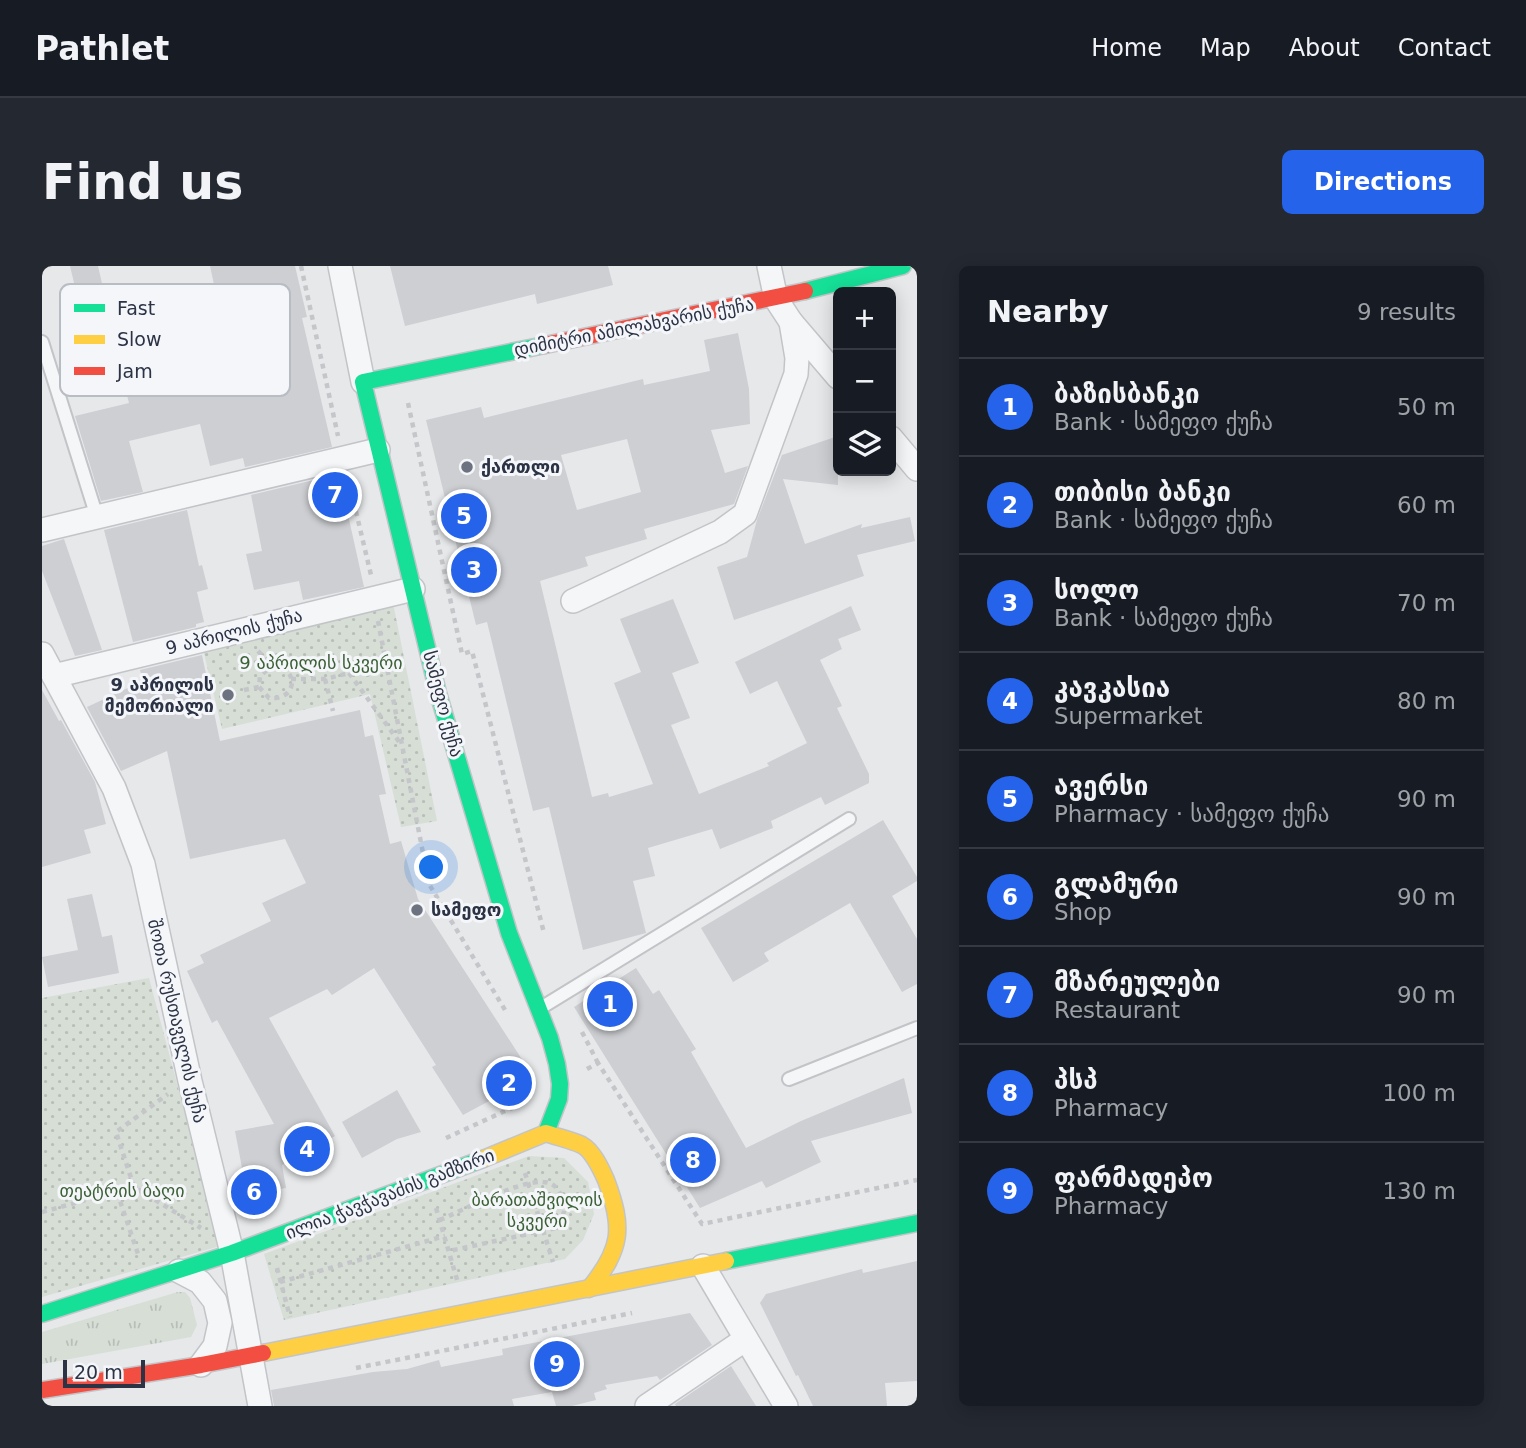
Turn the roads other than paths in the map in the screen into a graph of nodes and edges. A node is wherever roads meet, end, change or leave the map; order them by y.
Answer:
1 (340, 266) edge
2 (769, 266) edge
3 (903, 266) edge
4 (776, 299) junction
5 (792, 322) junction
6 (42, 342) edge
7 (833, 371) edge
8 (363, 382) junction
9 (378, 450) junction
10 (97, 517) junction
11 (42, 530) edge
12 (413, 589) junction
13 (573, 601) dead end
14 (42, 654) edge
15 (56, 681) junction
16 (849, 819) dead end
17 (539, 1009) junction
18 (917, 1028) edge
19 (789, 1079) dead end
20 (546, 1133) junction
21 (917, 1223) edge
22 (232, 1253) junction
23 (702, 1266) junction
24 (179, 1271) junction
25 (589, 1289) junction
26 (42, 1314) edge
27 (746, 1339) junction
28 (251, 1355) junction
29 (201, 1366) junction
30 (42, 1390) edge
31 (260, 1406) edge
32 (647, 1406) edge
33 (786, 1406) edge

1 - 8 street, სამეფო ქუჩა
2 - 4 street
3 - 4 main road, დიმიტრი ამილახვარის ქუჩა
4 - 5 street
4 - 8 main road, დიმიტრი ამილახვარის ქუჩა
5 - 7 street
5 - 13 street
6 - 10 lane
8 - 9 main road, სამეფო ქუჩა
9 - 10 street
9 - 12 main road, სამეფო ქუჩა
10 - 11 street
12 - 15 street, 9 აპრილის ქუჩა
12 - 17 main road, სამეფო ქუჩა
14 - 15 street, შოთა რუსთაველის ქუჩა
15 - 22 street, შოთა რუსთაველის ქუჩა
16 - 17 lane
17 - 20 main road, სამეფო ქუჩა
18 - 19 lane
20 - 22 main road, ილია ჭავჭავაძის გამზირი
20 - 25 main road
21 - 23 main road
22 - 24 main road, ილია ჭავჭავაძის გამზირი
22 - 28 street, შოთა რუსთაველის ქუჩა
23 - 25 main road
23 - 27 street
24 - 26 main road, ილია ჭავჭავაძის გამზირი
24 - 29 street
25 - 28 main road
27 - 32 street
27 - 33 street
28 - 29 main road
28 - 31 street, შოთა რუსთაველის ქუჩა
29 - 30 main road

